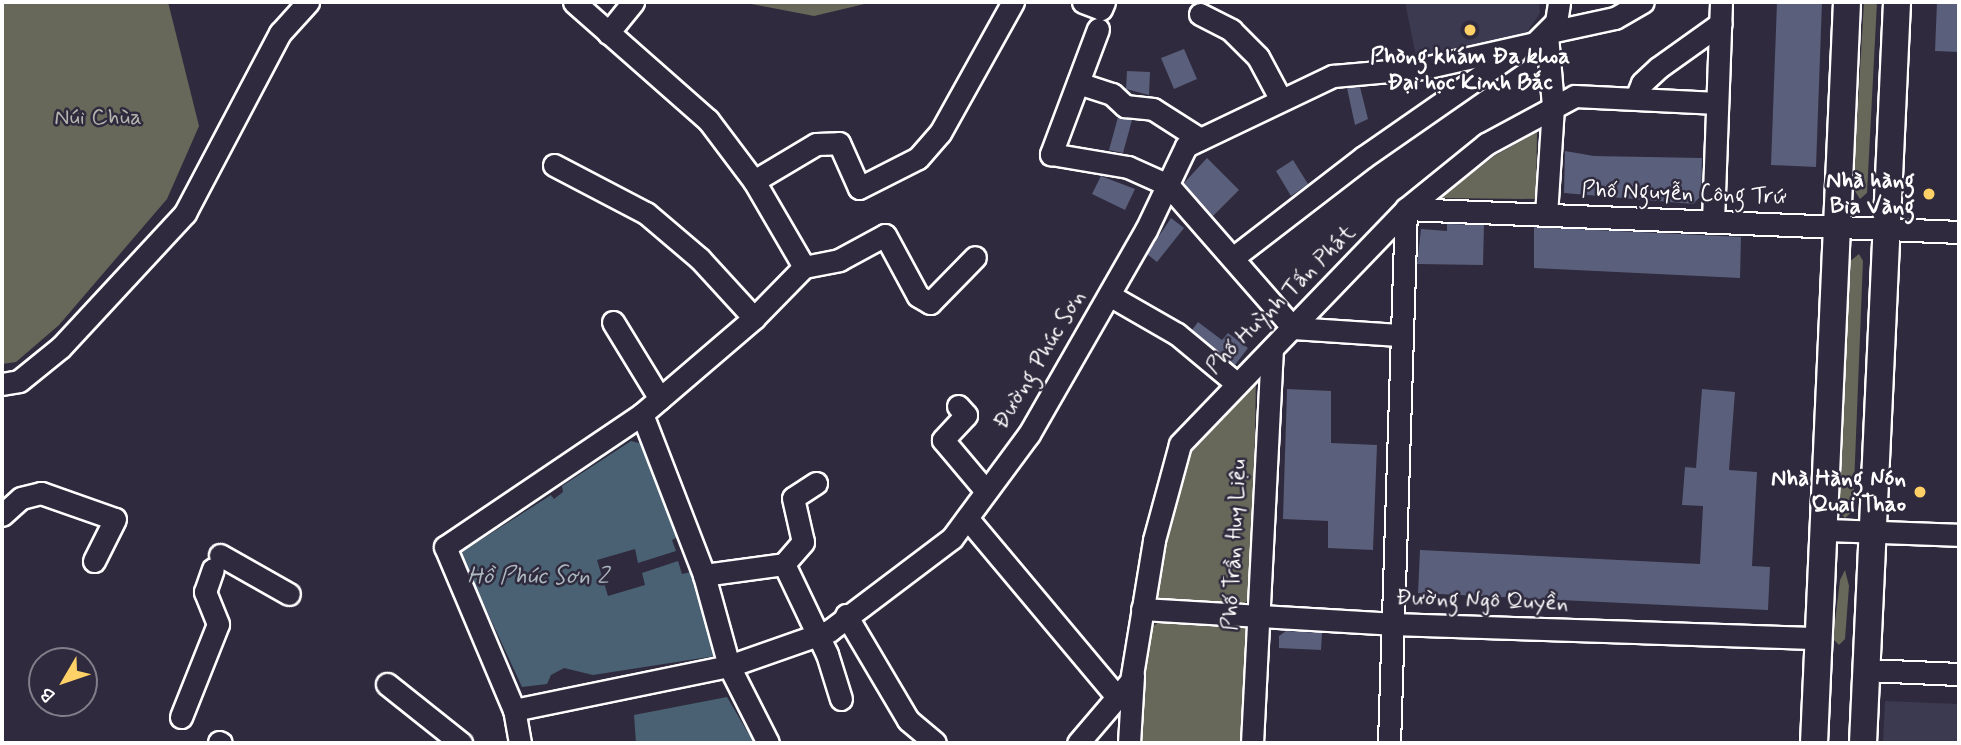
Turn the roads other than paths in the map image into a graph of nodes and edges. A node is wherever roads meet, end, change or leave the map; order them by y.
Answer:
1 (308, 2) edge
2 (574, 2) edge
3 (632, 2) edge
4 (1013, 2) edge
5 (1083, 2) edge
6 (1104, 2) edge
7 (1559, 2) edge
8 (1643, 2) edge
9 (1847, 2) edge
10 (1897, 2) edge
11 (1721, 12) edge
12 (1200, 14) dead end
13 (1098, 29) dead end
14 (608, 33) junction
15 (1549, 33) junction
16 (1520, 48) junction
17 (1078, 83) junction
18 (1636, 97) junction
19 (1279, 98) junction
20 (1717, 103) junction
21 (1553, 106) junction
22 (1200, 139) junction
23 (554, 165) dead end
24 (754, 181) junction
25 (1168, 185) junction
26 (1406, 209) junction
27 (1546, 215) junction
28 (1713, 221) junction
29 (1838, 226) junction
30 (1886, 229) junction
31 (1959, 232) edge
32 (975, 257) dead end
33 (1234, 257) junction
34 (804, 267) junction
35 (1109, 295) junction
36 (754, 318) junction
37 (612, 322) dead end
38 (1293, 328) junction
39 (1399, 335) junction
40 (1272, 350) junction
41 (1236, 383) junction
42 (2, 384) edge
43 (660, 399) junction
44 (958, 406) dead end
45 (642, 414) junction
46 (816, 483) dead end
47 (986, 491) junction
48 (2, 515) edge
49 (967, 517) junction
50 (1824, 530) junction
51 (1873, 531) junction
52 (1959, 535) edge
53 (93, 561) dead end
54 (784, 564) junction
55 (704, 575) junction
56 (289, 594) dead end
57 (1142, 610) junction
58 (846, 615) junction
59 (1257, 617) junction
60 (1392, 624) junction
61 (817, 638) junction
62 (1820, 638) junction
63 (729, 666) junction
64 (1867, 670) junction
65 (1959, 674) edge
66 (1133, 675) junction
67 (387, 684) dead end
68 (1117, 697) junction
69 (841, 699) dead end
70 (181, 717) dead end
71 (517, 726) edge
72 (461, 743) edge
73 (503, 743) edge
74 (768, 743) edge
75 (935, 743) edge
76 (1078, 743) edge
77 (1129, 743) edge
78 (1252, 743) edge
79 (1389, 743) edge
80 (1814, 743) edge
81 (1863, 743) edge

1 - 42 street
2 - 14 street
3 - 14 street
4 - 24 street
5 - 6 street
7 - 15 street
8 - 15 street, Đường Phúc Sơn
9 - 29 main road
10 - 30 main road
11 - 18 street
11 - 20 street
12 - 19 street
13 - 17 street
14 - 24 street
15 - 16 street, Đường Phúc Sơn
15 - 21 street
16 - 19 street, Đường Phúc Sơn
16 - 33 street
17 - 22 street
17 - 25 street
18 - 20 street, Phố Huỳnh Tấn Phát
18 - 21 street, Phố Huỳnh Tấn Phát
19 - 22 street, Đường Phúc Sơn
20 - 28 street
21 - 26 street, Phố Huỳnh Tấn Phát
21 - 27 street
22 - 25 street, Đường Phúc Sơn
23 - 36 street
24 - 34 street
25 - 33 street
25 - 35 street, Đường Phúc Sơn
26 - 27 street, Phố Nguyễn Công Trứ
26 - 38 street, Phố Huỳnh Tấn Phát
26 - 39 street
27 - 28 street, Phố Nguyễn Công Trứ
28 - 29 street, Phố Nguyễn Công Trứ
29 - 30 street, Phố Nguyễn Công Trứ
29 - 50 main road
30 - 31 street, Phố Nguyễn Công Trứ
30 - 51 main road
32 - 34 street
33 - 38 street
34 - 36 street
35 - 41 street
35 - 47 street, Đường Phúc Sơn
36 - 43 street
37 - 43 street
38 - 39 street
38 - 40 street, Phố Huỳnh Tấn Phát
39 - 60 street
40 - 41 street, Phố Huỳnh Tấn Phát
40 - 59 street, Phố Trần Huy Liệu
41 - 57 street, Phố Huỳnh Tấn Phát
43 - 45 street
44 - 47 street
45 - 55 street
45 - 71 street
46 - 54 street
47 - 49 street, Đường Phúc Sơn
48 - 53 street
49 - 58 street, Đường Phúc Sơn
49 - 68 street
50 - 51 street
50 - 62 main road
51 - 52 street
51 - 64 main road
54 - 55 street
54 - 61 street
55 - 63 street
56 - 70 street
57 - 59 street, Đường Ngô Quyền
57 - 66 street, Phố Huỳnh Tấn Phát
58 - 61 street, Đường Phúc Sơn
58 - 75 street
59 - 60 street, Đường Ngô Quyền
59 - 78 street, Phố Trần Huy Liệu
60 - 62 street, Đường Ngô Quyền
60 - 79 street
61 - 63 street, Đường Phúc Sơn
61 - 69 street
62 - 80 main road
63 - 71 street, Đường Phúc Sơn
63 - 74 street
64 - 65 street
64 - 81 main road
66 - 68 street, Phố Huỳnh Tấn Phát
66 - 77 street
67 - 72 street
68 - 76 street, Phố Huỳnh Tấn Phát
71 - 73 street

